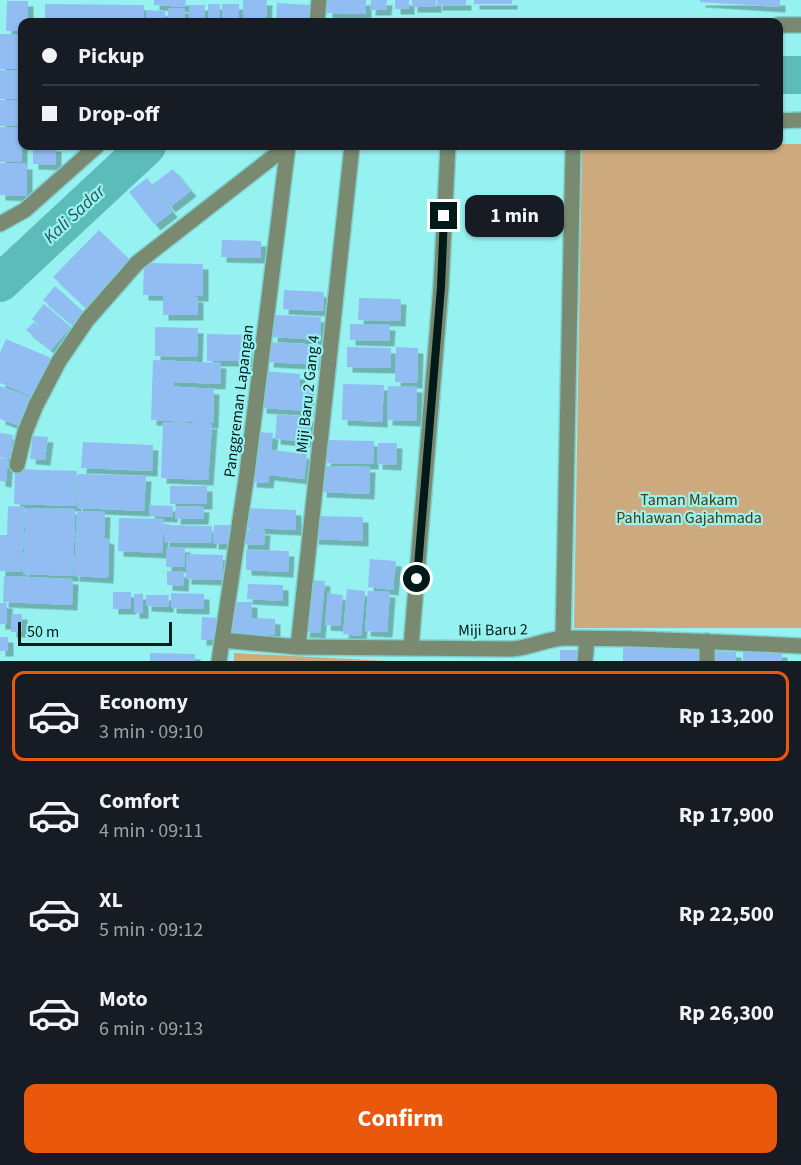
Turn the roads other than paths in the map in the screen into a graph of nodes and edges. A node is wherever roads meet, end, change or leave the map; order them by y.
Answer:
1 (319, 0) edge
2 (317, 18) edge
3 (783, 25) edge
4 (801, 25) edge
5 (801, 120) edge
6 (783, 121) edge
7 (92, 150) edge
8 (282, 150) edge
9 (287, 150) edge
10 (352, 150) edge
11 (448, 150) edge
12 (573, 150) edge
13 (0, 224) edge
14 (17, 465) dead end
15 (563, 638) junction
16 (586, 639) junction
17 (222, 640) junction
18 (707, 642) junction
19 (801, 646) edge
20 (298, 647) junction
21 (411, 647) junction
22 (526, 655) edge
23 (219, 661) edge
24 (585, 661) edge
25 (707, 661) edge

1 - 2 street
3 - 4 street
5 - 6 street
7 - 13 street
8 - 14 street
9 - 17 street, Panggreman Lapangan
10 - 20 street, Miji Baru 2 Gang 4
11 - 21 street
12 - 15 street
15 - 16 street, Miji Baru 2
15 - 22 street, Miji Baru 2
16 - 18 street, Miji Baru 2
16 - 24 street
17 - 20 street, Miji Baru 2
17 - 23 street, Panggreman Lapangan
18 - 19 street, Miji Baru 2
18 - 25 street
20 - 21 street, Miji Baru 2
21 - 22 street, Miji Baru 2

